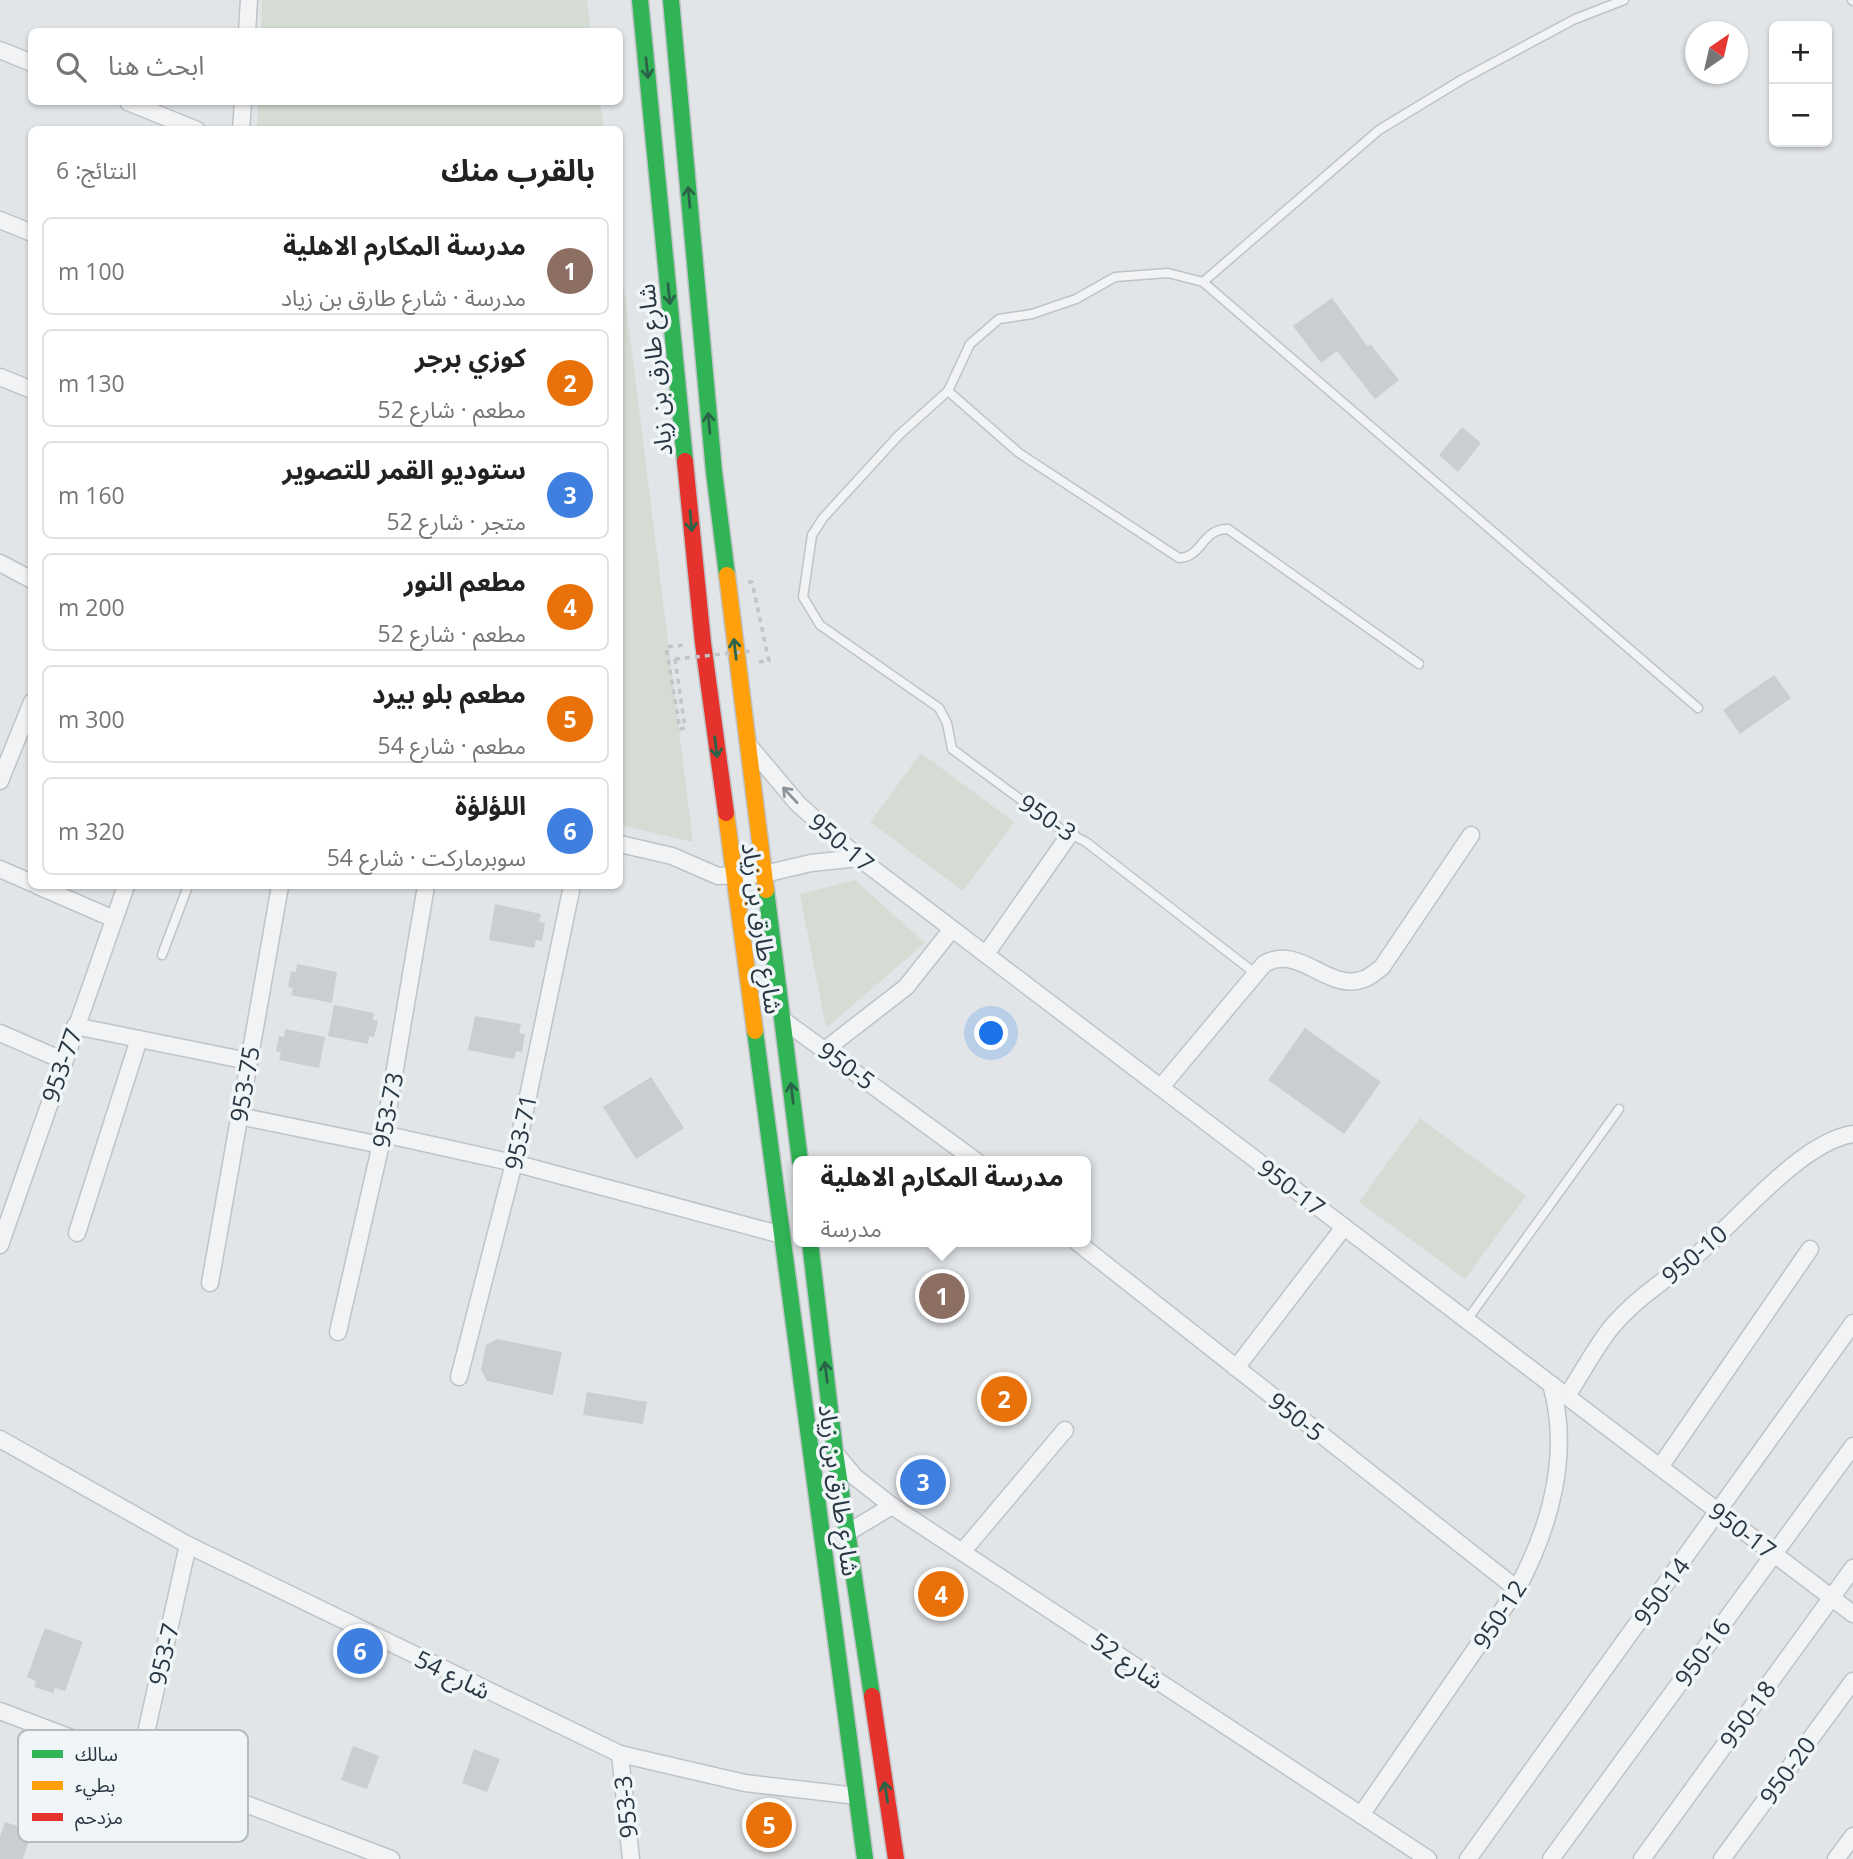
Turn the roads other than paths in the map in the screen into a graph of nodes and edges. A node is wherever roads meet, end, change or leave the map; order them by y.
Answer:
1 (249, 0) edge
2 (640, 0) edge
3 (670, 0) edge
4 (1624, 0) edge
5 (247, 28) edge
6 (0, 50) edge
7 (28, 61) edge
8 (135, 105) edge
9 (243, 105) edge
10 (187, 126) edge
11 (241, 126) edge
12 (0, 220) edge
13 (28, 231) edge
14 (1203, 282) junction
15 (0, 377) edge
16 (28, 388) edge
17 (948, 391) junction
18 (0, 563) edge
19 (28, 578) edge
20 (1419, 664) dead end
21 (1698, 708) dead end
22 (28, 712) edge
23 (746, 742) junction
24 (0, 781) edge
25 (1070, 834) junction
26 (1471, 835) dead end
27 (623, 845) edge
28 (859, 858) junction
29 (0, 869) edge
30 (764, 874) junction
31 (732, 877) junction
32 (28, 881) edge
33 (45, 889) edge
34 (125, 889) edge
35 (187, 889) edge
36 (279, 889) edge
37 (425, 889) edge
38 (571, 889) edge
39 (114, 919) junction
40 (952, 929) junction
41 (986, 954) junction
42 (162, 955) dead end
43 (1256, 974) junction
44 (783, 1020) junction
45 (75, 1026) junction
46 (0, 1034) edge
47 (139, 1039) junction
48 (826, 1049) junction
49 (62, 1060) junction
50 (248, 1061) junction
51 (1161, 1087) junction
52 (1619, 1109) dead end
53 (239, 1116) junction
54 (1848, 1135) edge
55 (382, 1139) junction
56 (799, 1156) edge
57 (969, 1156) edge
58 (514, 1163) junction
59 (6, 1206) edge
60 (1344, 1227) junction
61 (77, 1233) dead end
62 (782, 1235) junction
63 (0, 1245) edge
64 (811, 1247) edge
65 (1083, 1247) edge
66 (1810, 1249) dead end
67 (210, 1283) dead end
68 (1467, 1320) junction
69 (1853, 1323) edge
70 (338, 1332) dead end
71 (1236, 1368) junction
72 (459, 1377) dead end
73 (1551, 1384) junction
74 (1567, 1396) junction
75 (1065, 1430) dead end
76 (0, 1439) edge
77 (1853, 1446) edge
78 (835, 1452) junction
79 (1660, 1467) junction
80 (892, 1507) junction
81 (1718, 1511) junction
82 (847, 1533) junction
83 (188, 1545) junction
84 (963, 1551) junction
85 (1774, 1554) junction
86 (1853, 1568) edge
87 (1517, 1589) junction
88 (1832, 1598) junction
89 (1853, 1614) edge
90 (1853, 1681) edge
91 (0, 1711) edge
92 (51, 1730) edge
93 (146, 1730) edge
94 (620, 1754) junction
95 (857, 1796) junction
96 (248, 1806) edge
97 (1361, 1815) junction
98 (1853, 1836) edge
99 (374, 1856) edge
100 (391, 1859) edge
101 (631, 1859) edge
102 (866, 1859) edge
103 (896, 1859) edge
104 (1428, 1859) edge
105 (1468, 1859) edge
106 (1550, 1859) edge
107 (1642, 1859) edge
108 (1722, 1859) edge
109 (1836, 1859) edge

1 - 5 street
2 -> 31 main road, شارع طارق بن زياد
23 -> 3 main road, شارع طارق بن زياد
4 - 14 lane
6 - 7 street
8 - 10 street
9 - 11 street
12 - 13 street
14 - 17 lane
14 - 21 lane
15 - 16 street
17 - 20 lane
17 - 25 lane, 950-3
18 - 19 street
22 - 24 street
28 -> 23 street, 950-17
23 - 30 main road, شارع طارق بن زياد
25 - 41 street
25 - 43 lane, 950-3
26 - 43 street
27 - 31 street
28 - 30 street
28 - 40 street, 950-17
29 - 32 street
30 - 31 street
30 - 44 main road, شارع طارق بن زياد
31 - 62 main road, شارع طارق بن زياد
33 - 39 street
34 - 39 street, 953-77
35 - 42 lane
36 - 50 street, 953-75
37 - 55 street, 953-73
38 - 58 street, 953-71
39 - 45 street, 953-77
40 - 41 street, 950-17
40 - 48 street
41 - 51 street, 950-17
43 - 51 street
44 - 48 street, 950-5
56 -> 44 main road, شارع طارق بن زياد
45 - 47 street
45 - 49 street, 953-77
46 - 49 street
47 - 50 street
47 - 61 street
48 - 57 street, 950-5
49 - 59 street, 953-77
50 - 53 street, 953-75
51 - 60 street, 950-17
52 - 68 lane
53 - 55 street
53 - 67 street, 953-75
54 - 74 street, 950-10
55 - 58 street
55 - 70 street, 953-73
58 - 62 street
58 - 72 street, 953-71
59 - 63 street, 953-77
60 - 68 street, 950-17
60 - 71 street
62 - 95 main road, شارع طارق بن زياد
78 -> 64 main road, شارع طارق بن زياد
65 - 71 street, 950-5
66 - 79 street
68 - 73 street, 950-17
69 - 81 street, 950-14
71 - 87 street, 950-5
73 - 74 street, 950-17
73 - 87 street, 950-12
74 - 79 street, 950-17
75 - 84 street
76 - 83 street, شارع 54
77 - 85 street, 950-16
78 - 80 street, شارع 52
78 - 82 main road, شارع طارق بن زياد
79 - 81 street, 950-17
80 - 82 street
80 - 84 street, شارع 52
81 - 85 street, 950-17
81 - 105 street, 950-14
103 -> 82 main road, شارع طارق بن زياد
83 - 93 street, 953-7
83 - 94 street, شارع 54
84 - 97 street, شارع 52
85 - 88 street, 950-17
85 - 106 street, 950-16
86 - 88 street, 950-18
87 - 97 street, 950-12
88 - 89 street, 950-17
88 - 107 street, 950-18
90 - 108 street, 950-20
91 - 92 street
94 - 95 street, شارع 54
94 - 101 street, 953-3
95 - 102 main road, شارع طارق بن زياد
96 - 99 street
97 - 104 street, شارع 52
98 - 109 street
99 - 100 street

